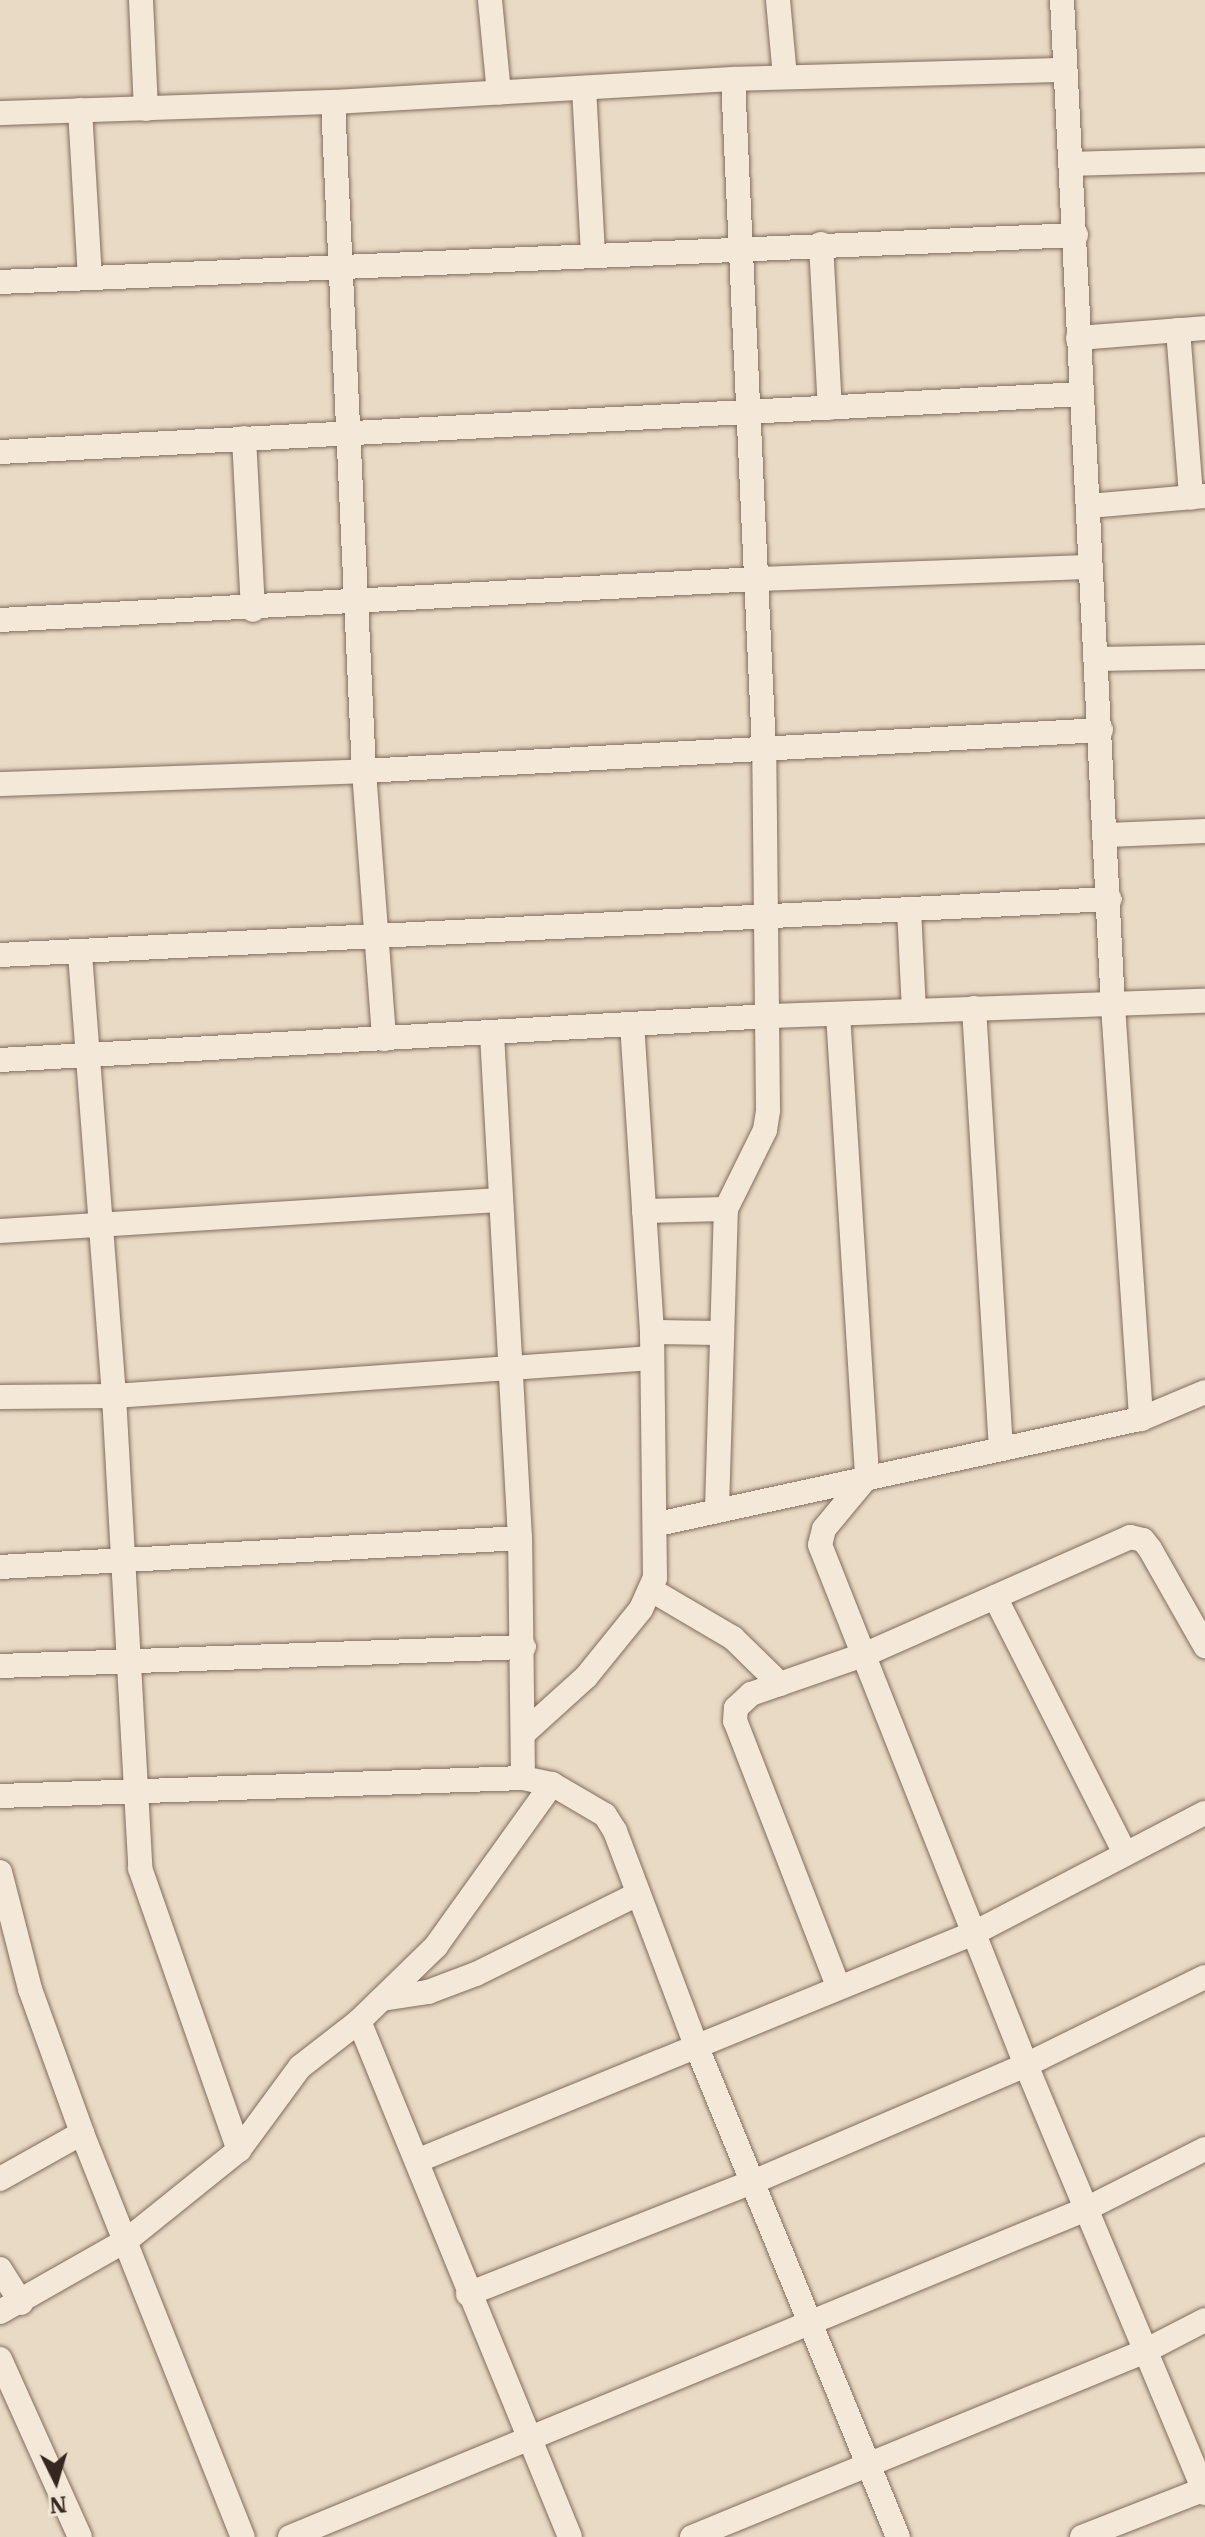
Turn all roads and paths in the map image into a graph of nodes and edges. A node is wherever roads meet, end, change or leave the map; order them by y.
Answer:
1 (141, 0) edge
2 (490, 0) edge
3 (778, 0) edge
4 (1062, 0) edge
5 (1064, 70) junction
6 (785, 77) junction
7 (733, 79) junction
8 (584, 88) junction
9 (499, 93) junction
10 (333, 102) junction
11 (146, 109) junction
12 (80, 110) junction
13 (0, 113) edge
14 (1205, 160) edge
15 (1071, 164) junction
16 (1076, 235) junction
17 (821, 244) junction
18 (738, 246) junction
19 (593, 254) junction
20 (337, 267) junction
21 (90, 278) junction
22 (0, 282) edge
23 (1205, 328) edge
24 (1178, 330) junction
25 (1078, 338) junction
26 (1081, 394) junction
27 (830, 408) junction
28 (745, 413) junction
29 (349, 432) junction
30 (244, 438) junction
31 (0, 452) edge
32 (1198, 497) edge
33 (1089, 506) junction
34 (1089, 567) junction
35 (757, 579) junction
36 (358, 604) junction
37 (253, 610) junction
38 (0, 620) edge
39 (1205, 657) edge
40 (1096, 659) junction
41 (1101, 730) junction
42 (764, 749) junction
43 (364, 771) junction
44 (0, 784) edge
45 (1205, 831) edge
46 (1107, 835) junction
47 (1110, 899) junction
48 (909, 909) junction
49 (766, 915) junction
50 (376, 938) junction
51 (80, 954) junction
52 (0, 955) edge
53 (1205, 1001) edge
54 (1113, 1006) junction
55 (974, 1008) junction
56 (914, 1011) junction
57 (838, 1014) junction
58 (769, 1016) junction
59 (632, 1026) junction
60 (492, 1034) junction
61 (384, 1039) junction
62 (86, 1057) junction
63 (0, 1060) edge
64 (500, 1200) junction
65 (726, 1209) junction
66 (644, 1211) junction
67 (101, 1228) junction
68 (0, 1231) edge
69 (652, 1332) junction
70 (722, 1333) junction
71 (652, 1358) junction
72 (513, 1365) junction
73 (1205, 1392) edge
74 (114, 1396) junction
75 (0, 1397) edge
76 (1141, 1419) junction
77 (1001, 1447) junction
78 (867, 1477) junction
79 (717, 1509) junction
80 (658, 1524) junction
81 (520, 1538) junction
82 (124, 1563) junction
83 (0, 1567) edge
84 (653, 1591) junction
85 (995, 1597) junction
86 (1205, 1646) edge
87 (524, 1647) junction
88 (866, 1654) junction
89 (128, 1659) junction
90 (0, 1666) edge
91 (780, 1684) junction
92 (524, 1733) junction
93 (523, 1778) junction
94 (552, 1784) junction
95 (132, 1793) junction
96 (0, 1796) edge
97 (1205, 1813) edge
98 (1125, 1853) junction
99 (0, 1872) edge
100 (638, 1894) junction
101 (974, 1933) junction
102 (7, 1936) edge
103 (1205, 1977) edge
104 (838, 1986) junction
105 (382, 1999) junction
106 (359, 2021) junction
107 (696, 2045) junction
108 (1026, 2065) junction
109 (82, 2133) junction
110 (1205, 2149) edge
111 (239, 2150) junction
112 (419, 2160) junction
113 (0, 2179) edge
114 (753, 2182) junction
115 (1086, 2209) junction
116 (127, 2240) junction
117 (0, 2269) edge
118 (468, 2294) junction
119 (10, 2308) edge
120 (1205, 2320) edge
121 (811, 2323) junction
122 (1147, 2350) junction
123 (0, 2359) edge
124 (528, 2441) junction
125 (868, 2464) junction
126 (1205, 2490) edge
127 (80, 2537) edge
128 (243, 2537) edge
129 (290, 2537) edge
130 (570, 2537) edge
131 (692, 2537) edge
132 (898, 2537) edge
133 (1082, 2537) edge

1 - 11 street
2 - 9 street
3 - 6 street
4 - 5 street
5 - 6 street
5 - 15 street
6 - 7 street
7 - 8 street
7 - 18 street
8 - 9 street
8 - 19 street
9 - 10 street
10 - 11 street
10 - 20 street
11 - 12 street
12 - 13 street
12 - 21 street
14 - 15 street
15 - 16 street
16 - 17 street
16 - 25 street
17 - 18 street
17 - 27 street
18 - 19 street
18 - 28 street
19 - 20 street
20 - 21 street
20 - 29 street
21 - 22 street
23 - 24 street
24 - 25 street
24 - 32 street
25 - 26 street
26 - 27 street
26 - 33 street
27 - 28 street
28 - 29 street
28 - 35 street
29 - 30 street
29 - 36 street
30 - 31 street
30 - 37 street
32 - 33 street
33 - 34 street
34 - 35 street
34 - 40 street
35 - 36 street
35 - 42 street
36 - 37 street
36 - 43 street
37 - 38 street
39 - 40 street
40 - 41 street
41 - 42 street
41 - 46 street
42 - 43 street
42 - 49 street
43 - 44 street
43 - 50 street
45 - 46 street
46 - 47 street
47 - 48 street
47 - 54 street
48 - 49 street
48 - 56 street
49 - 50 street
49 - 58 street
50 - 51 street
50 - 61 street
51 - 52 street
51 - 62 street
53 - 54 street
54 - 55 street
54 - 76 street
55 - 56 street
55 - 77 street
56 - 57 street
57 - 58 street
57 - 78 street
58 - 59 street
58 - 65 street
59 - 60 street
59 - 66 street
60 - 61 street
60 - 64 street
61 - 62 street
62 - 63 street
62 - 67 street
64 - 67 street
64 - 72 street
65 - 66 street
65 - 70 street
66 - 69 street
67 - 68 street
67 - 74 street
69 - 70 street
69 - 71 street
70 - 79 street
71 - 72 street
71 - 80 street
72 - 74 street
72 - 81 street
73 - 76 street
74 - 75 street
74 - 82 street
76 - 77 street
77 - 78 street
78 - 79 street
78 - 88 street
79 - 80 street
80 - 84 street
81 - 82 street
81 - 87 street
82 - 83 street
82 - 89 street
84 - 91 street
84 - 92 street
85 - 86 street
85 - 88 street
85 - 98 street
87 - 89 street
87 - 92 street
88 - 91 street
88 - 101 street
89 - 90 street
89 - 95 street
91 - 104 street
92 - 93 street
93 - 94 street
93 - 95 street
94 - 100 street
94 - 105 street
95 - 96 street
95 - 111 street
97 - 98 street
98 - 101 street
99 - 102 street
100 - 105 street
100 - 107 street
101 - 104 street
101 - 108 street
102 - 109 street
103 - 108 street
104 - 107 street
105 - 106 street
106 - 111 street
106 - 112 street
107 - 112 street
107 - 114 street
108 - 114 street
108 - 115 street
109 - 113 street
109 - 116 street
110 - 115 street
111 - 116 street
112 - 118 street
114 - 118 street
114 - 121 street
115 - 121 street
115 - 122 street
116 - 119 street
116 - 128 street
117 - 119 street
118 - 124 street
120 - 122 street
121 - 124 street
121 - 125 street
122 - 125 street
122 - 126 street
123 - 127 street
124 - 129 street
124 - 130 street
125 - 131 street
125 - 132 street
126 - 133 street

